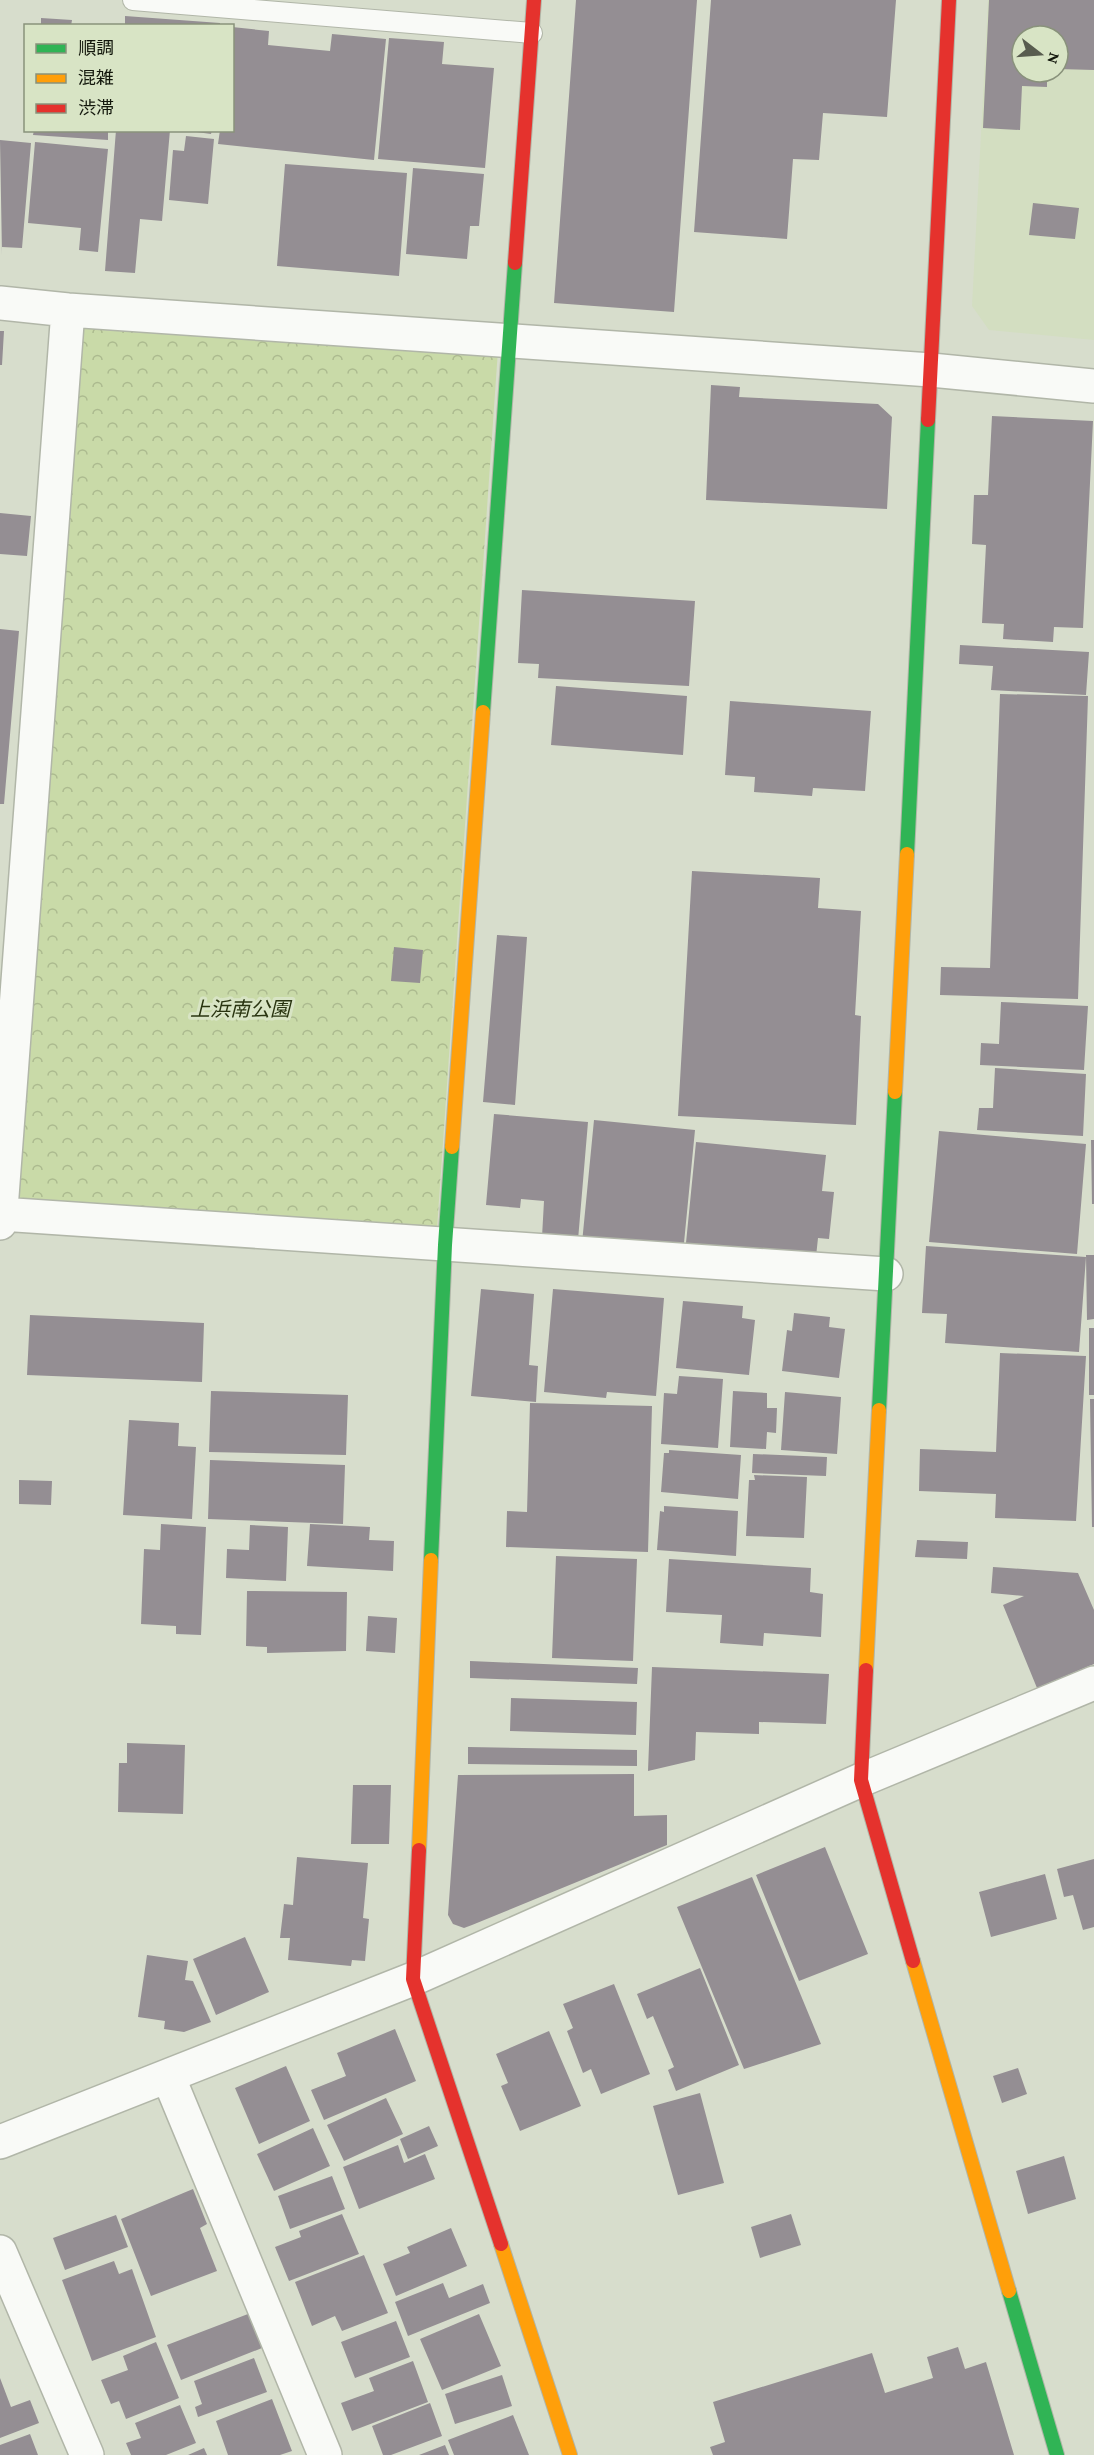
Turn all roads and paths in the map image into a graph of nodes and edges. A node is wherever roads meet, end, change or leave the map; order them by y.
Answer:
1 (133, 0) edge
2 (534, 0) edge
3 (949, 0) edge
4 (532, 33) junction
5 (0, 303) edge
6 (68, 310) junction
7 (511, 340) junction
8 (931, 370) junction
9 (1094, 386) edge
10 (0, 1214) edge
11 (0, 1223) edge
12 (445, 1245) junction
13 (886, 1274) junction
14 (1094, 1683) edge
15 (861, 1780) junction
16 (413, 1979) junction
17 (168, 2076) junction
18 (0, 2142) edge
19 (0, 2252) edge
20 (87, 2455) edge
21 (325, 2455) edge
22 (570, 2455) edge
23 (1057, 2455) edge

1 - 4 lane
2 - 4 street
3 - 8 street
4 - 7 street
5 - 6 street
6 - 7 street
6 - 10 street
7 - 8 street
7 - 12 street
8 - 9 street
8 - 13 street
10 - 11 street
10 - 12 street
12 - 13 street
12 - 16 street
13 - 15 street
14 - 15 street
15 - 16 street
15 - 23 street
16 - 17 street
16 - 22 street
17 - 18 street
17 - 21 street
19 - 20 street

